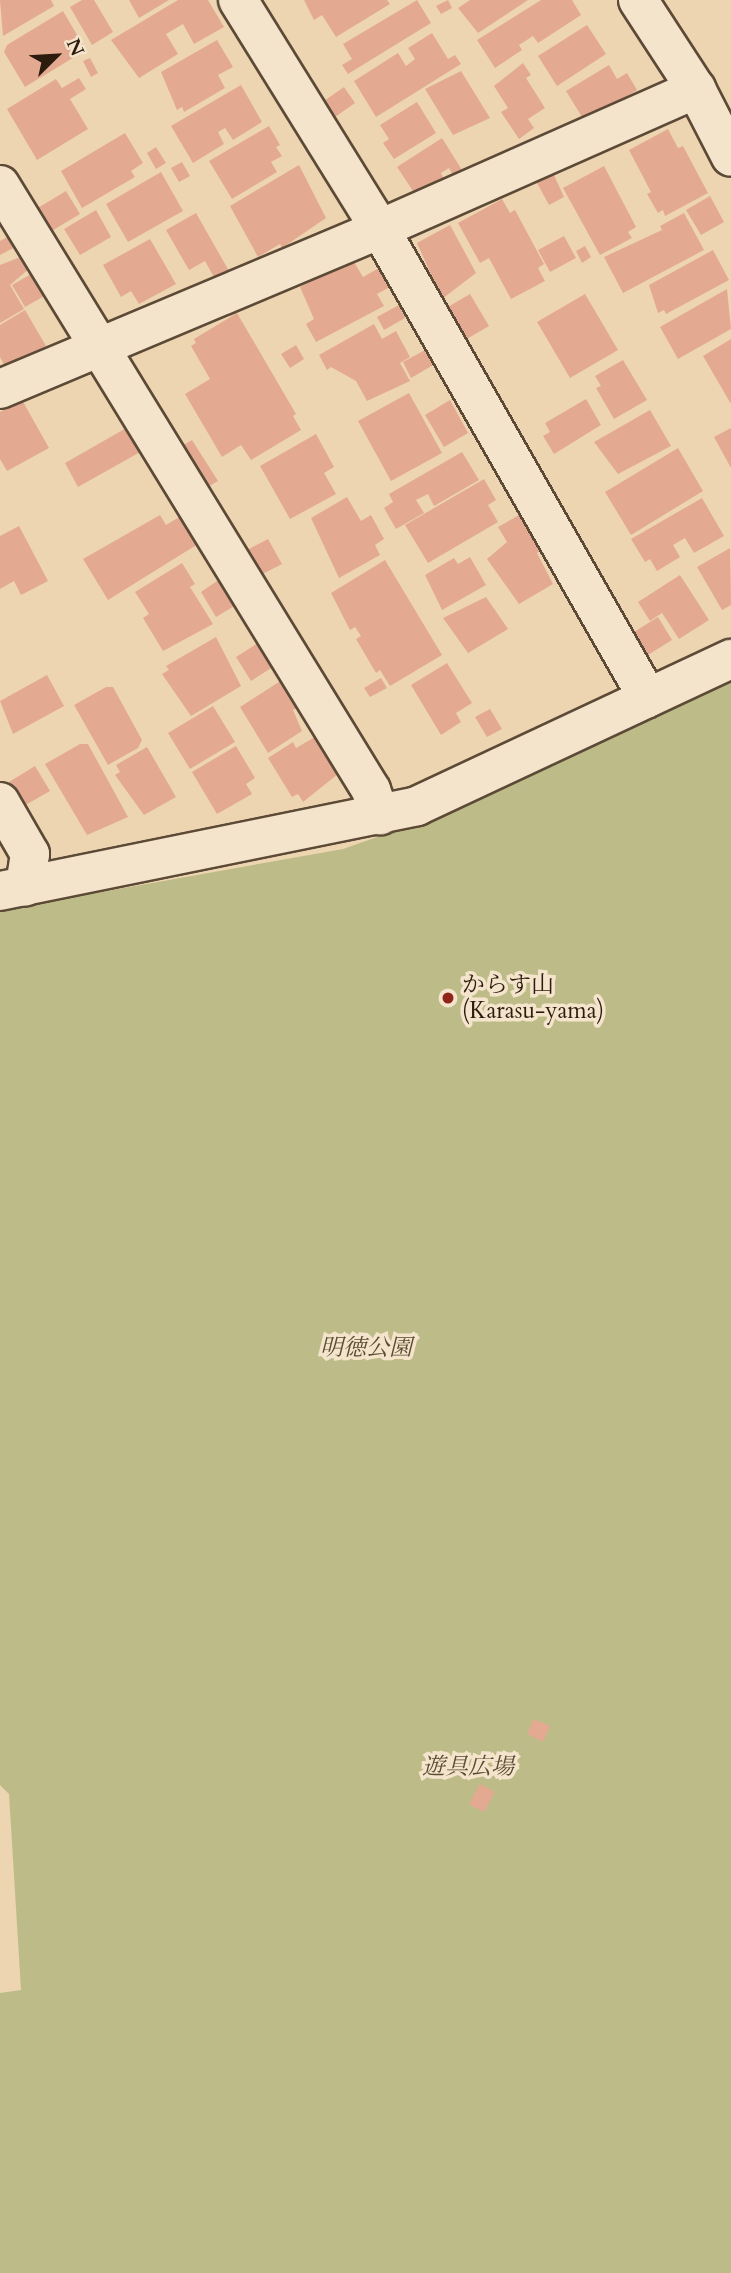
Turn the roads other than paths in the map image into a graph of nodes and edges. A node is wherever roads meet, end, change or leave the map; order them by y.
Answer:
1 (238, 0) edge
2 (638, 0) edge
3 (696, 89) junction
4 (731, 157) edge
5 (0, 185) edge
6 (380, 229) junction
7 (102, 346) junction
8 (0, 389) edge
9 (731, 659) edge
10 (648, 698) junction
11 (0, 802) edge
12 (380, 815) junction
13 (13, 889) edge

1 - 6 street
2 - 3 street
3 - 4 street
3 - 6 street
5 - 7 street
6 - 7 street
6 - 10 street
7 - 8 street
7 - 12 street
9 - 10 street
10 - 12 street
11 - 13 street
12 - 13 street

